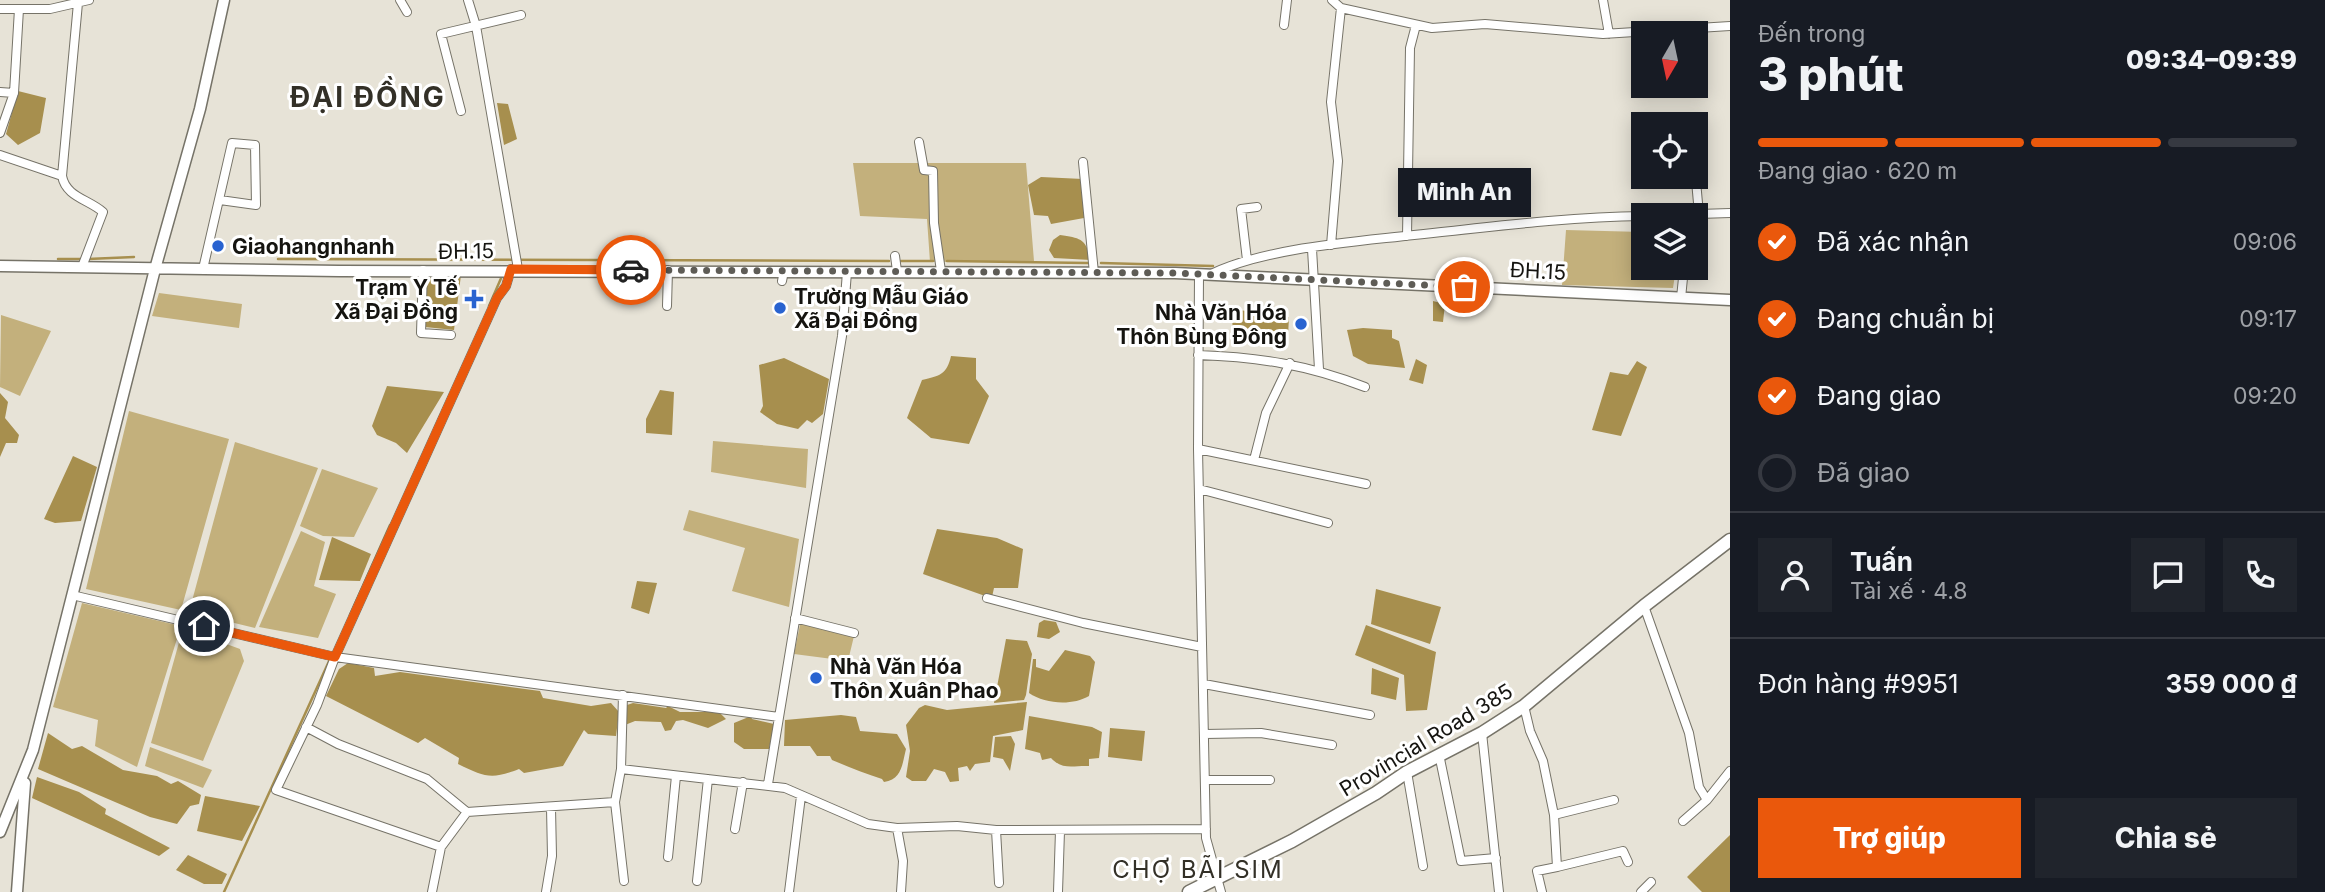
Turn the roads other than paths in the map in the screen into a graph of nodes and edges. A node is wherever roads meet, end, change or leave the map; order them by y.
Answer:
1 (89, 0) edge
2 (224, 0) edge
3 (400, 0) edge
4 (468, 0) edge
5 (1287, 0) edge
6 (1332, 0) edge
7 (1603, 0) edge
8 (78, 3) junction
9 (1341, 8) junction
10 (0, 9) edge
11 (19, 9) junction
12 (407, 12) dead end
13 (521, 15) dead end
14 (1284, 24) dead end
15 (1416, 25) junction
16 (476, 26) junction
17 (1730, 26) edge
18 (1609, 34) junction
19 (0, 92) edge
20 (14, 93) junction
21 (461, 111) dead end
22 (0, 133) edge
23 (919, 142) dead end
24 (0, 155) edge
25 (1083, 162) dead end
26 (62, 176) junction
27 (220, 200) junction
28 (1257, 207) dead end
29 (1730, 213) edge
30 (1708, 214) edge
31 (1631, 217) edge
32 (1407, 236) junction
33 (1331, 245) junction
34 (1312, 249) junction
35 (894, 256) dead end
36 (1247, 260) junction
37 (0, 266) edge
38 (82, 267) junction
39 (155, 269) junction
40 (203, 269) junction
41 (514, 269) junction
42 (668, 270) junction
43 (423, 271) junction
44 (897, 271) junction
45 (941, 271) junction
46 (847, 272) junction
47 (1094, 273) junction
48 (1204, 274) junction
49 (1314, 280) junction
50 (1683, 280) edge
51 (1681, 298) junction
52 (1730, 300) edge
53 (667, 306) dead end
54 (451, 335) dead end
55 (1198, 355) junction
56 (1290, 363) junction
57 (1319, 369) junction
58 (1366, 387) dead end
59 (1198, 449) junction
60 (1254, 460) junction
61 (1366, 484) dead end
62 (1199, 489) junction
63 (1328, 523) dead end
64 (1730, 540) edge
65 (72, 595) junction
66 (987, 598) dead end
67 (1644, 606) junction
68 (795, 618) junction
69 (854, 633) dead end
70 (1202, 647) junction
71 (335, 657) junction
72 (1204, 684) junction
73 (623, 695) junction
74 (1524, 706) junction
75 (1370, 715) dead end
76 (779, 718) junction
77 (306, 727) junction
78 (1482, 733) junction
79 (1205, 734) junction
80 (1332, 745) dead end
81 (1439, 754) junction
82 (621, 769) junction
83 (26, 770) junction
84 (1730, 771) edge
85 (1407, 772) junction
86 (676, 776) junction
87 (708, 779) junction
88 (1206, 780) junction
89 (1270, 780) dead end
90 (743, 782) junction
91 (768, 785) junction
92 (801, 796) junction
93 (1614, 800) dead end
94 (1707, 800) junction
95 (615, 802) junction
96 (551, 808) junction
97 (467, 812) junction
98 (1554, 815) junction
99 (1683, 821) dead end
100 (897, 828) junction
101 (735, 829) dead end
102 (1206, 829) junction
103 (996, 830) junction
104 (1059, 831) junction
105 (0, 832) edge
106 (441, 847) junction
107 (668, 858) dead end
108 (1496, 858) junction
109 (1628, 862) dead end
110 (1423, 866) dead end
111 (1557, 867) junction
112 (1217, 878) junction
113 (624, 881) dead end
114 (697, 881) dead end
115 (1651, 882) dead end
116 (999, 883) dead end
117 (17, 892) edge
118 (432, 892) edge
119 (546, 892) edge
120 (789, 892) edge
121 (901, 892) edge
122 (1058, 892) edge
123 (1189, 892) edge
124 (1221, 892) edge
125 (1499, 892) edge
126 (1542, 892) edge
127 (1641, 892) edge

1 - 8 street
2 - 39 main road
3 - 12 street
4 - 16 street
5 - 14 street
6 - 9 street
7 - 18 street
8 - 11 street
8 - 26 street
9 - 15 street
9 - 33 street
10 - 11 street
11 - 20 street
13 - 16 street
15 - 18 street
15 - 32 street
16 - 21 street
16 - 41 street
17 - 18 street
19 - 20 street
20 - 22 street
23 - 45 street
24 - 26 street
25 - 47 street
26 - 38 street
27 - 27 street
27 - 40 street
28 - 36 street
29 - 30 street
31 - 32 street
32 - 33 street
33 - 34 street
34 - 36 street
34 - 49 street
35 - 44 street
36 - 48 street
37 - 38 main road, ĐH.15 / ĐH.15
38 - 39 main road, ĐH.15 / ĐH.15
39 - 40 main road, ĐH.15 / ĐH.15
39 - 65 main road
40 - 43 main road, ĐH.15 / ĐH.15
41 - 42 main road, ĐH.15 / ĐH.15
41 - 43 main road, ĐH.15 / ĐH.15
41 - 71 street
42 - 46 main road, ĐH.15 / ĐH.15
42 - 53 street
43 - 54 street
44 - 45 main road, ĐH.15 / ĐH.15
44 - 46 main road, ĐH.15 / ĐH.15
45 - 47 main road, ĐH.15 / ĐH.15
46 - 68 street
47 - 48 main road, ĐH.15 / ĐH.15
48 - 49 main road, ĐH.15 / ĐH.15
48 - 55 street
49 - 51 main road, ĐH.15 / ĐH.15
49 - 57 street
50 - 51 street
51 - 52 main road, ĐH.15 / ĐH.15
55 - 56 street
55 - 59 street
56 - 57 street
56 - 60 street
57 - 58 street
59 - 60 street
59 - 62 street
60 - 61 street
62 - 63 street
62 - 70 street
64 - 67 main road, Provincial Road 385
65 - 71 street
65 - 83 main road
66 - 70 street
67 - 74 main road, Provincial Road 385
67 - 94 street
68 - 69 street
68 - 76 street
70 - 72 street
71 - 73 street
71 - 77 street
72 - 75 street
72 - 79 street
73 - 76 street
73 - 82 street
74 - 78 main road, Provincial Road 385
74 - 98 street
76 - 91 street
77 - 97 street
77 - 106 street
78 - 81 main road, Provincial Road 385
78 - 108 street
79 - 80 street
79 - 88 street
81 - 85 main road, Provincial Road 385
81 - 108 street
82 - 86 street
82 - 95 street
83 - 105 main road
83 - 117 main road
84 - 94 street
85 - 110 street
85 - 112 main road, Provincial Road 385
86 - 87 street
86 - 107 street
87 - 90 street
87 - 114 street
88 - 89 street
88 - 102 street
90 - 91 street
90 - 101 street
91 - 92 street
92 - 100 street
92 - 120 street
93 - 98 street
94 - 99 street
95 - 96 street
95 - 113 street
96 - 97 street
96 - 119 street
97 - 106 street
98 - 111 street
100 - 103 street
100 - 121 street
102 - 104 street
102 - 112 street
103 - 104 street
103 - 116 street
104 - 122 street
106 - 118 street
108 - 125 street
109 - 111 street
111 - 126 street
112 - 123 main road, Provincial Road 385
112 - 124 street
115 - 127 street

